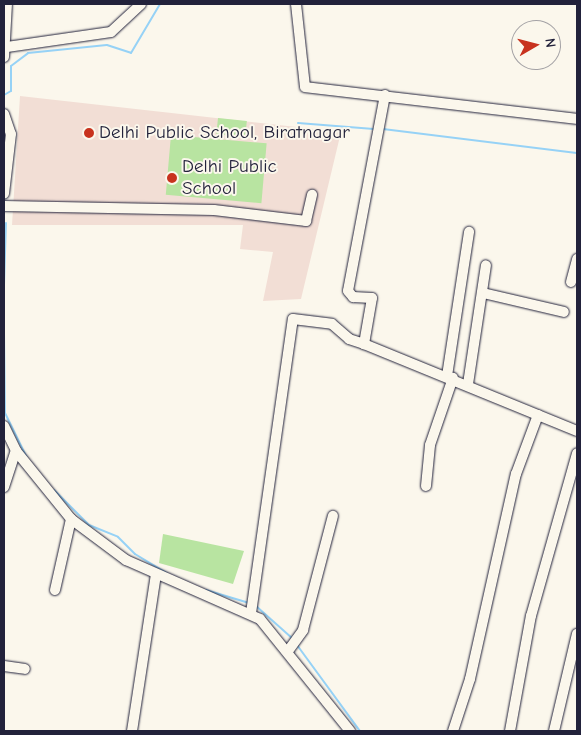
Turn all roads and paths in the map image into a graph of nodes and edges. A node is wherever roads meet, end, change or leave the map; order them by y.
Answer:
1 (6, 4) edge
2 (141, 4) edge
3 (296, 4) edge
4 (5, 52) edge
5 (385, 95) junction
6 (4, 114) edge
7 (577, 119) edge
8 (4, 194) edge
9 (312, 195) dead end
10 (4, 206) edge
11 (469, 232) dead end
12 (577, 260) edge
13 (486, 265) dead end
14 (571, 282) dead end
15 (483, 293) junction
16 (564, 312) dead end
17 (364, 344) junction
18 (450, 377) junction
19 (468, 384) junction
20 (538, 415) junction
21 (4, 426) edge
22 (577, 431) edge
23 (16, 451) junction
24 (577, 453) edge
25 (4, 486) edge
26 (426, 486) dead end
27 (333, 516) dead end
28 (71, 520) junction
29 (156, 575) junction
30 (55, 590) dead end
31 (251, 613) junction
32 (577, 634) edge
33 (288, 651) junction
34 (4, 666) edge
35 (25, 669) dead end
36 (132, 731) edge
37 (350, 731) edge
38 (453, 731) edge
39 (510, 731) edge
40 (554, 731) edge

1 - 4 street
2 - 4 street
3 - 5 street
5 - 7 street
5 - 17 street
6 - 8 street
9 - 10 street
11 - 18 street
12 - 14 street
13 - 15 street
15 - 16 street
15 - 19 street
17 - 18 street
17 - 31 street
18 - 19 street
18 - 26 street
19 - 20 street
20 - 22 street
20 - 38 street
21 - 23 street
23 - 25 street
23 - 28 street
24 - 39 street
27 - 33 street
28 - 29 street
28 - 30 street
29 - 31 street
29 - 36 street
31 - 33 street
32 - 40 street
33 - 37 street
34 - 35 street

